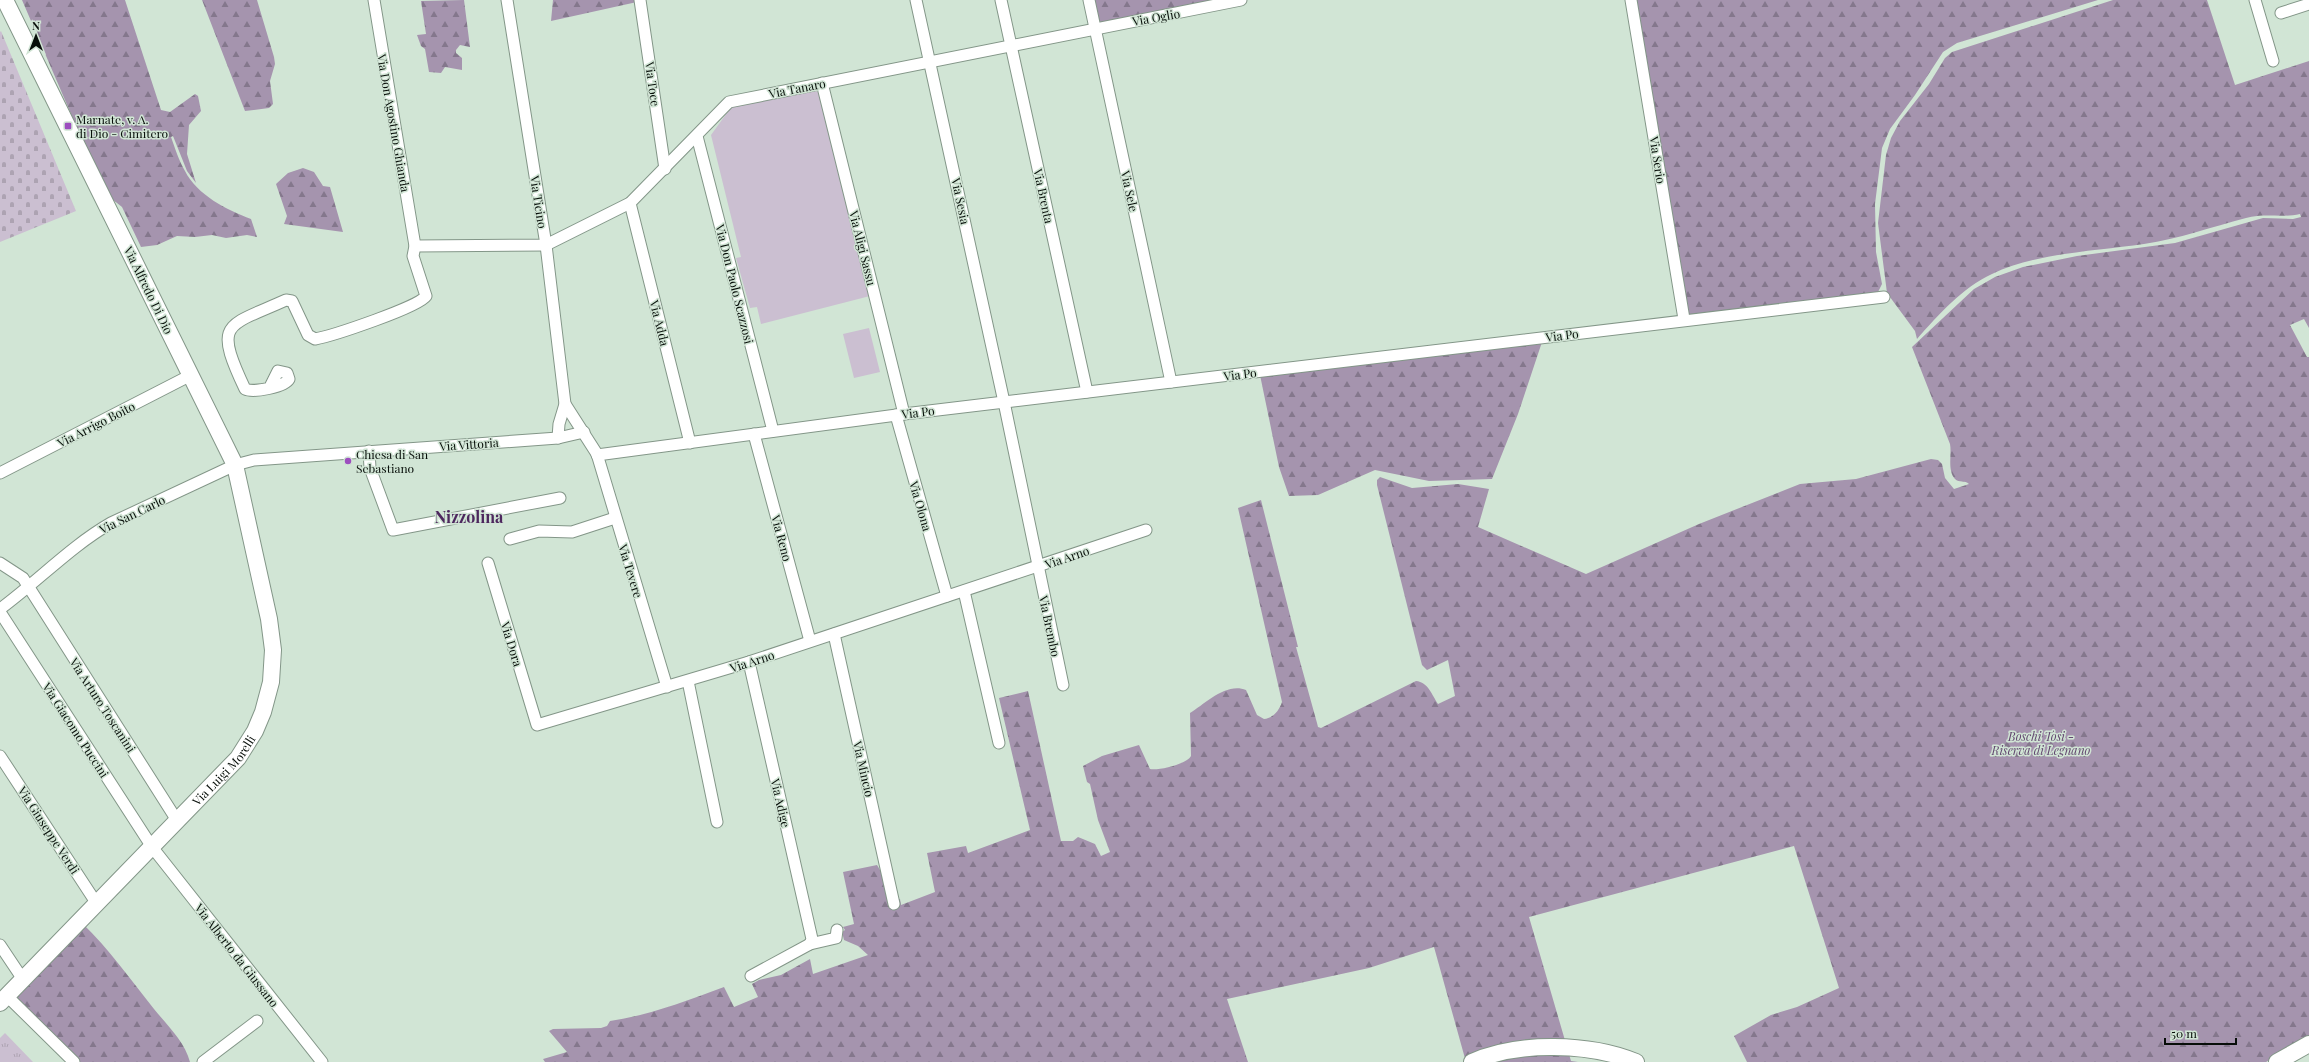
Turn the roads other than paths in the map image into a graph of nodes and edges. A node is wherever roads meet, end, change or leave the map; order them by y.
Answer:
1 (5, 0) edge
2 (15, 0) edge
3 (374, 0) edge
4 (507, 0) edge
5 (640, 0) edge
6 (916, 0) edge
7 (1001, 0) edge
8 (1089, 0) edge
9 (1241, 0) edge
10 (1631, 0) edge
11 (2255, 0) edge
12 (2309, 4) edge
13 (2281, 12) dead end
14 (1095, 28) junction
15 (1011, 44) junction
16 (930, 61) junction
17 (2273, 61) dead end
18 (822, 83) junction
19 (63, 116) junction
20 (697, 136) junction
21 (665, 169) junction
22 (630, 203) junction
23 (546, 245) junction
24 (415, 246) junction
25 (1884, 297) dead end
26 (1684, 320) junction
27 (191, 375) junction
28 (1171, 382) junction
29 (270, 387) dead end
30 (1087, 392) junction
31 (1004, 402) junction
32 (565, 404) junction
33 (900, 414) junction
34 (577, 422) junction
35 (559, 424) junction
36 (584, 432) junction
37 (773, 432) junction
38 (754, 434) junction
39 (558, 438) junction
40 (690, 443) junction
41 (369, 450) junction
42 (597, 455) junction
43 (235, 465) junction
44 (0, 473) edge
45 (560, 498) dead end
46 (615, 518) junction
47 (1146, 530) dead end
48 (510, 539) dead end
49 (0, 563) edge
50 (488, 563) dead end
51 (1038, 567) junction
52 (28, 588) junction
53 (964, 591) junction
54 (947, 596) junction
55 (0, 608) edge
56 (0, 612) edge
57 (834, 634) junction
58 (810, 641) junction
59 (749, 662) junction
60 (688, 681) junction
61 (1063, 685) dead end
62 (667, 687) junction
63 (537, 726) joint
64 (999, 743) dead end
65 (0, 756) edge
66 (178, 822) junction
67 (717, 822) dead end
68 (152, 848) junction
69 (97, 904) junction
70 (894, 904) dead end
71 (837, 930) dead end
72 (810, 944) junction
73 (0, 945) edge
74 (751, 976) dead end
75 (22, 978) junction
76 (3, 999) edge
77 (257, 1021) dead end
78 (2309, 1044) edge
79 (74, 1062) edge
80 (203, 1062) edge
81 (322, 1062) edge
82 (1472, 1062) edge
83 (1636, 1062) edge
84 (2277, 1062) edge

1 - 19 main road, Via Alfredo Di Dio
2 - 19 main road, Via Alfredo Di Dio
3 - 24 street, Via Don Agostino Ghianda
4 - 23 street, Via Ticino
5 - 21 street, Via Toce
6 - 16 street, Via Sesia
7 - 15 street, Via Brenta
8 - 14 street, Via Sele
9 - 14 street, Via Oglio
10 - 26 street, Via Serio
11 - 17 street
12 - 13 street
14 - 15 street, Via Tanaro
14 - 28 street, Via Sele
15 - 16 street, Via Tanaro
15 - 30 street, Via Brenta
16 - 18 street, Via Tanaro
16 - 31 street, Via Sesia
18 - 20 street, Via Tanaro
18 - 33 street, Via Aligi Sassu
19 - 27 main road, Via Alfredo Di Dio
20 - 21 street, Via Tanaro
20 - 37 street, Via Don Paolo Scazzosi
21 - 22 street, Via Tanaro
22 - 23 street, Via Tanaro
22 - 40 street, Via Adda
23 - 24 street
23 - 32 street, Via Ticino
24 - 29 street, Via Don Agostino Ghianda
25 - 26 street, Via Po
26 - 28 street, Via Po
27 - 43 main road, Via Alfredo Di Dio
27 - 44 street, Via Arrigo Boito
28 - 30 street, Via Po
30 - 31 street, Via Po
31 - 33 street, Via Po
31 - 51 street, Via Sesia
32 - 34 street, Via Tevere
32 - 35 street
33 - 37 street, Via Po
33 - 54 street, Via Olona
34 - 35 street
34 - 36 street, Via Tevere
35 - 39 street
36 - 39 street, Via Vittoria
36 - 42 street, Via Tevere
37 - 38 street, Via Po
38 - 40 street, Via Po
38 - 58 street, Via Reno
39 - 41 street, Via Vittoria
40 - 42 street, Via Po
41 - 43 street, Via Vittoria
41 - 45 street
42 - 46 street, Via Tevere
43 - 52 street, Via San Carlo
43 - 66 main road, Via Luigi Morelli
46 - 48 street
46 - 62 street, Via Tevere
47 - 51 street, Via Arno
49 - 52 street, Via Arturo Toscanini
50 - 63 street, Via Dora
51 - 53 street, Via Arno
51 - 61 street, Via Brembo
52 - 55 street, Via San Carlo
52 - 66 street, Via Arturo Toscanini
53 - 54 street, Via Arno
53 - 64 street
54 - 57 street, Via Arno
56 - 68 street, Via Giacomo Puccini
57 - 58 street, Via Arno
57 - 70 street, Via Mincio
58 - 59 street, Via Arno
59 - 60 street, Via Arno
59 - 72 street, Via Adige
60 - 62 street, Via Arno
60 - 67 street
62 - 63 street, Via Arno
65 - 69 street, Via Giuseppe Verdi
66 - 68 main road, Via Luigi Morelli
68 - 69 main road, Via Luigi Morelli
68 - 81 street, Via Alberto da Giussano
69 - 75 main road, Via Luigi Morelli
71 - 72 street
72 - 74 street
73 - 75 street
75 - 76 main road, Via Luigi Morelli
76 - 79 street
77 - 80 street
78 - 84 main road
82 - 83 main road

